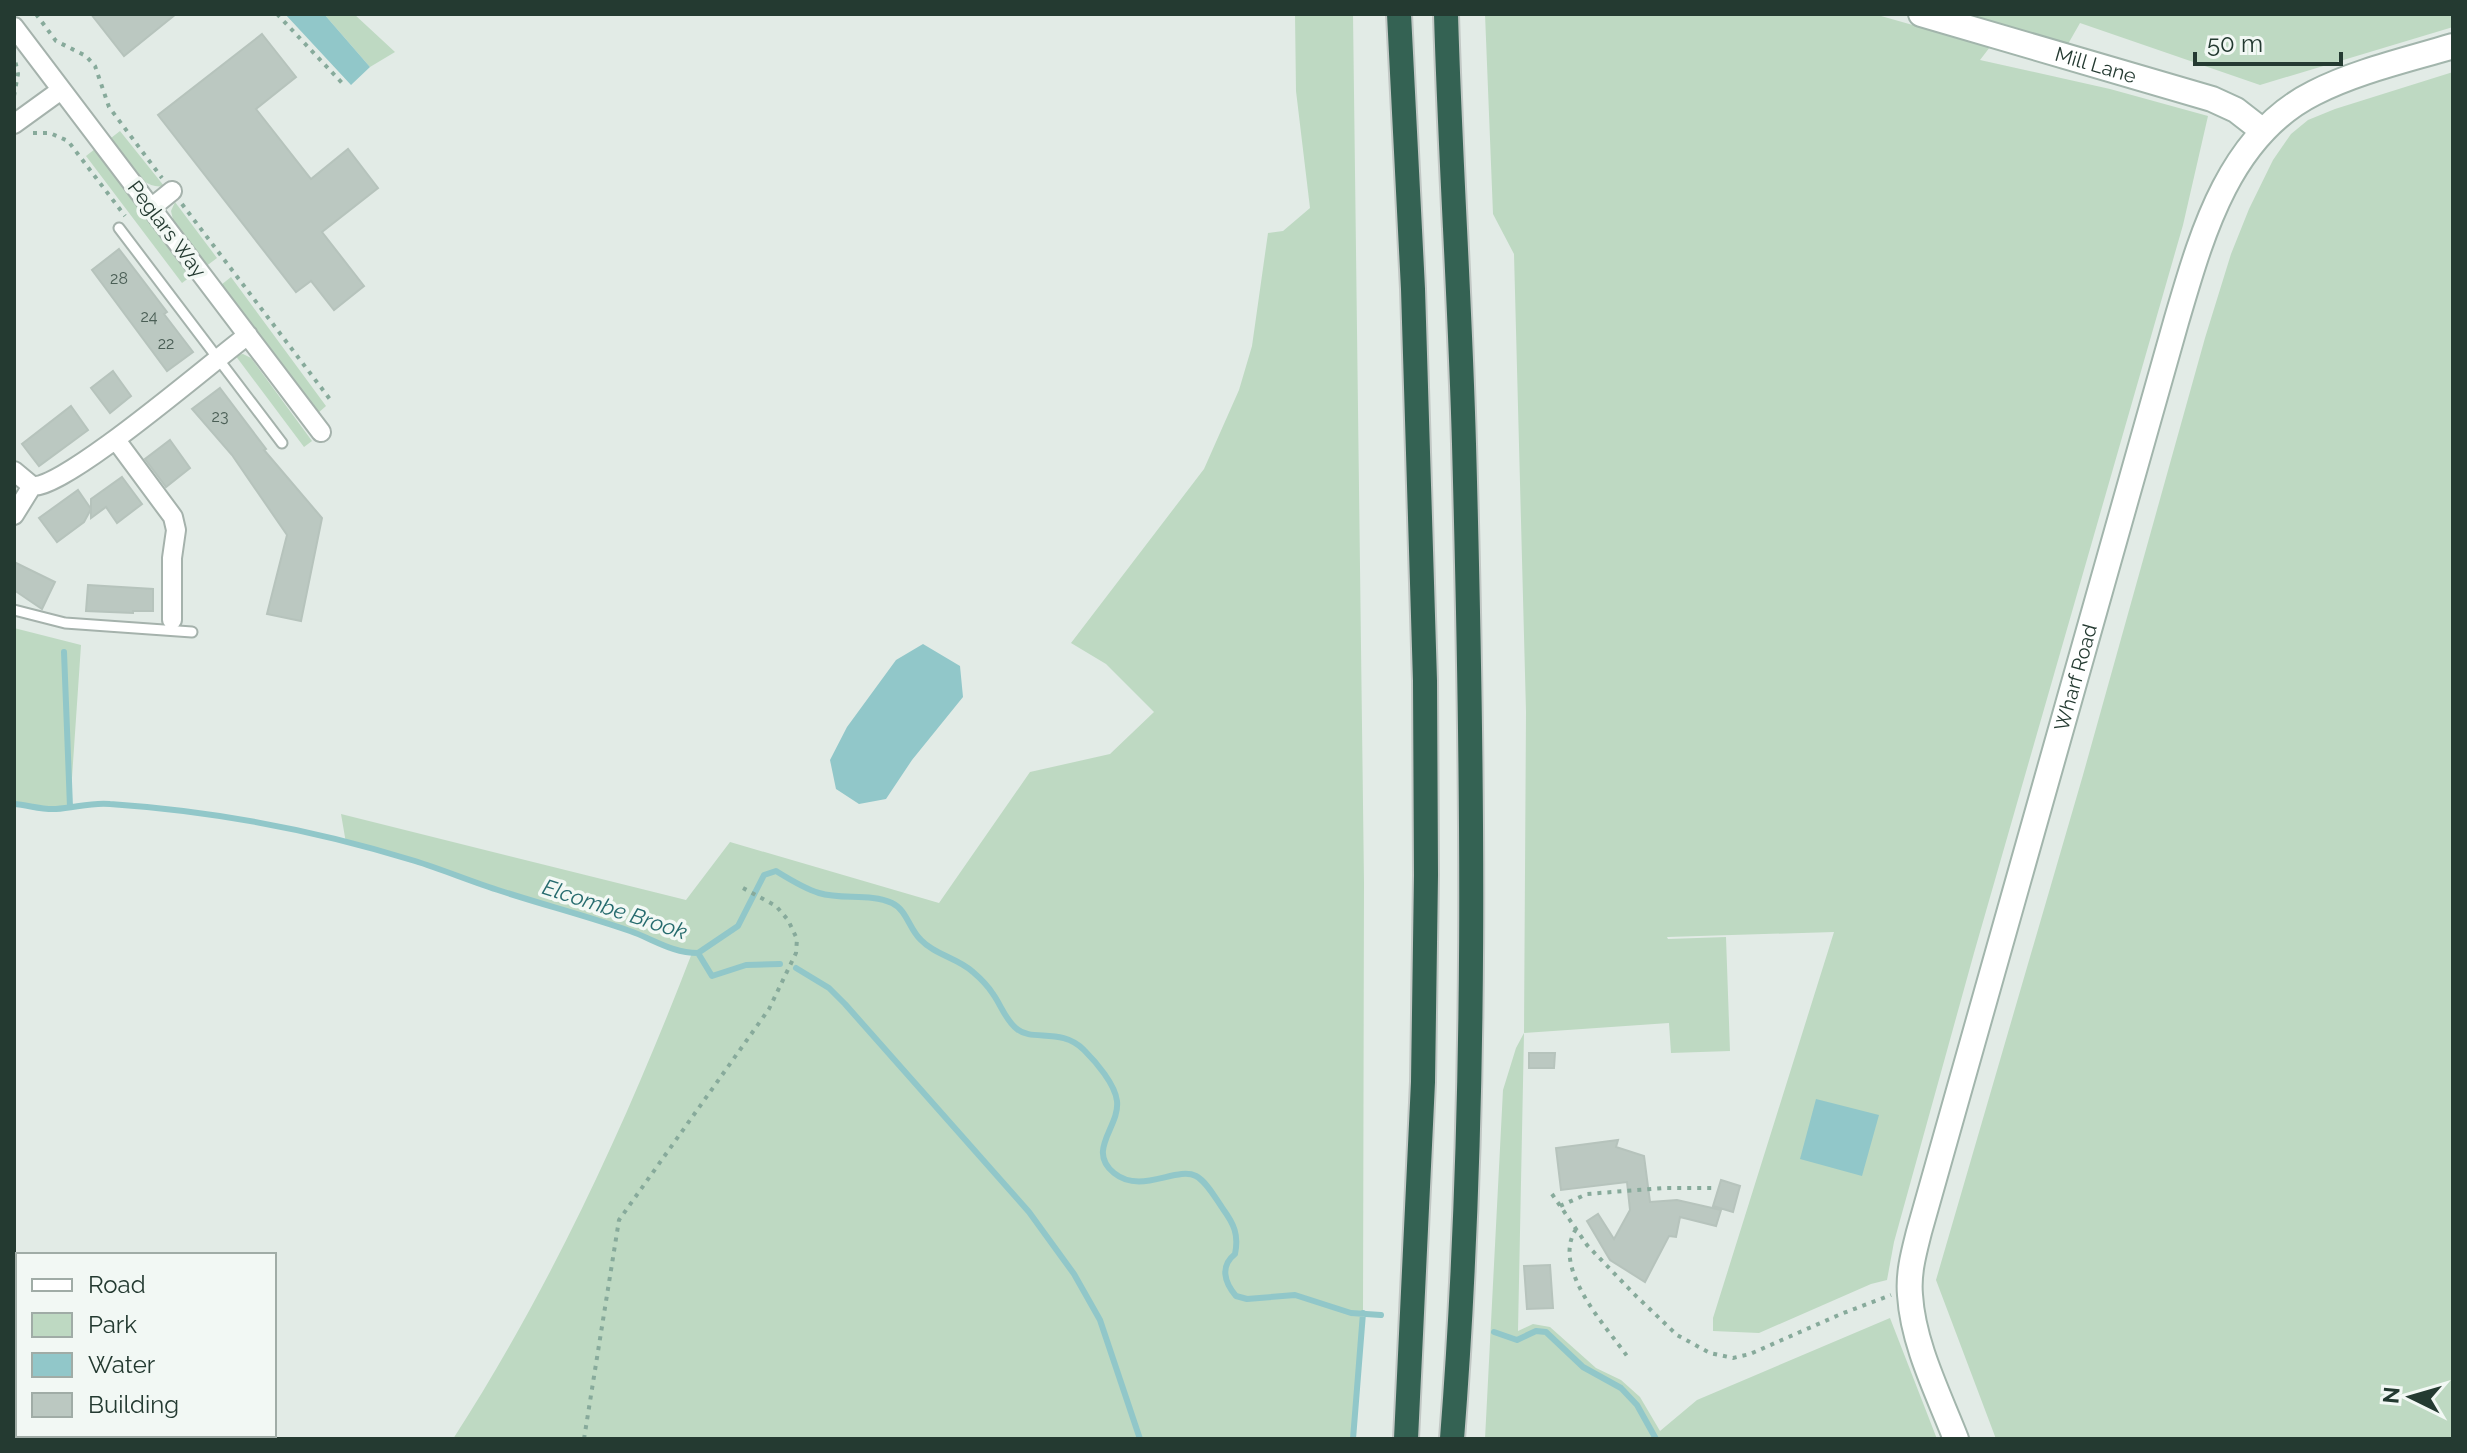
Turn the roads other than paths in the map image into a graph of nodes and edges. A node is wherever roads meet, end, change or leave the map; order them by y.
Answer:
1 (1399, 14) edge
2 (1446, 14) edge
3 (1921, 14) edge
4 (14, 27) edge
5 (2453, 46) edge
6 (61, 90) junction
7 (18, 131) edge
8 (2263, 131) junction
9 (172, 191) road end
10 (151, 208) junction
11 (119, 228) dead end
12 (248, 335) junction
13 (218, 358) junction
14 (321, 432) dead end
15 (116, 440) junction
16 (282, 443) dead end
17 (14, 471) edge
18 (32, 486) junction
19 (14, 515) edge
20 (14, 610) edge
21 (172, 620) dead end
22 (192, 632) dead end
23 (1406, 1439) edge
24 (1452, 1439) edge
25 (1956, 1439) edge

1 - 23 highway
2 - 24 highway
3 - 8 main road, Mill Lane
4 - 6 street, Peglars Way
5 - 8 main road, Wharf Road
6 - 7 street
6 - 10 street, Peglars Way
8 - 25 main road, Wharf Road
9 - 10 street
10 - 12 street, Peglars Way
11 - 13 lane
12 - 13 street
12 - 14 street, Peglars Way
13 - 15 street
13 - 16 lane
15 - 18 street
15 - 21 street
17 - 18 street
18 - 19 street
20 - 22 lane

